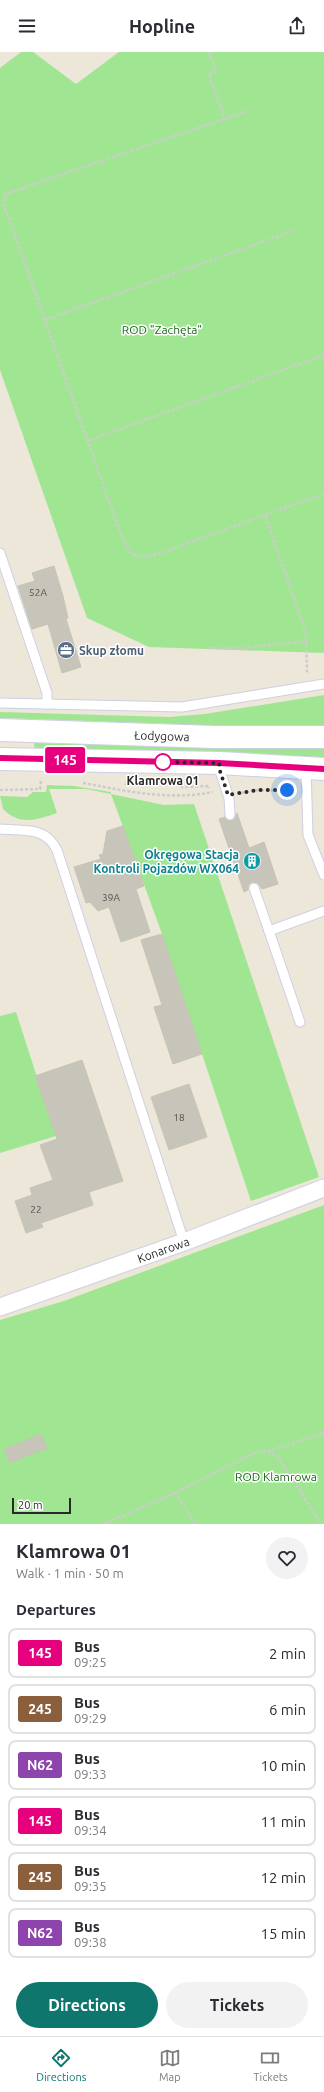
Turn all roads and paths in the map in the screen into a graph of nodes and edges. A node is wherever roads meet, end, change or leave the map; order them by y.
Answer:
1 (209, 52) edge
2 (246, 111) dead end
3 (225, 119) junction
4 (295, 230) dead end
5 (45, 320) junction
6 (324, 355) edge
7 (87, 441) junction
8 (324, 494) edge
9 (265, 515) junction
10 (0, 553) edge
11 (307, 641) junction
12 (208, 648) dead end
13 (307, 673) junction
14 (313, 673) dead end
15 (302, 674) dead end
16 (324, 684) edge
17 (309, 685) junction
18 (0, 703) edge
19 (47, 704) junction
20 (0, 730) edge
21 (324, 737) edge
22 (0, 758) edge
23 (219, 763) junction
24 (315, 768) edge
25 (41, 773) dead end
26 (34, 780) dead end
27 (41, 781) junction
28 (48, 781) dead end
29 (78, 782) dead end
30 (123, 783) dead end
31 (161, 784) dead end
32 (169, 784) dead end
33 (0, 790) edge
34 (210, 792) junction
35 (227, 792) junction
36 (307, 793) junction
37 (230, 815) dead end
38 (0, 829) edge
39 (324, 876) edge
40 (254, 888) dead end
41 (324, 911) edge
42 (269, 931) junction
43 (300, 1022) dead end
44 (324, 1188) edge
45 (184, 1242) junction
46 (0, 1307) edge
47 (324, 1433) edge
48 (268, 1451) junction
49 (175, 1493) junction
50 (104, 1524) edge
51 (195, 1524) edge
52 (321, 1524) edge

1 - 3 path
2 - 3 path
3 - 5 path
4 - 5 path
5 - 7 path
6 - 7 path
7 - 9 path
8 - 9 path
9 - 11 path
10 - 19 lane
11 - 12 path
11 - 13 path
13 - 14 path
13 - 15 path
13 - 17 path
16 - 17 lane
17 - 19 lane
18 - 19 lane
20 - 21 main road, Łodygowa
22 - 23 main road
23 - 24 main road
23 - 35 lane
24 - 36 lane
25 - 27 path
26 - 27 path
27 - 28 path
27 - 33 path
29 - 34 path
30 - 31 path
32 - 34 path
34 - 35 path
34 - 35 path
35 - 36 path
35 - 37 lane
36 - 39 lane
38 - 45 lane
40 - 42 lane
41 - 42 lane
42 - 43 lane
44 - 45 street, Konarowa
45 - 46 street, Konarowa
47 - 48 path
48 - 49 path
48 - 52 path
49 - 50 path
49 - 51 path

